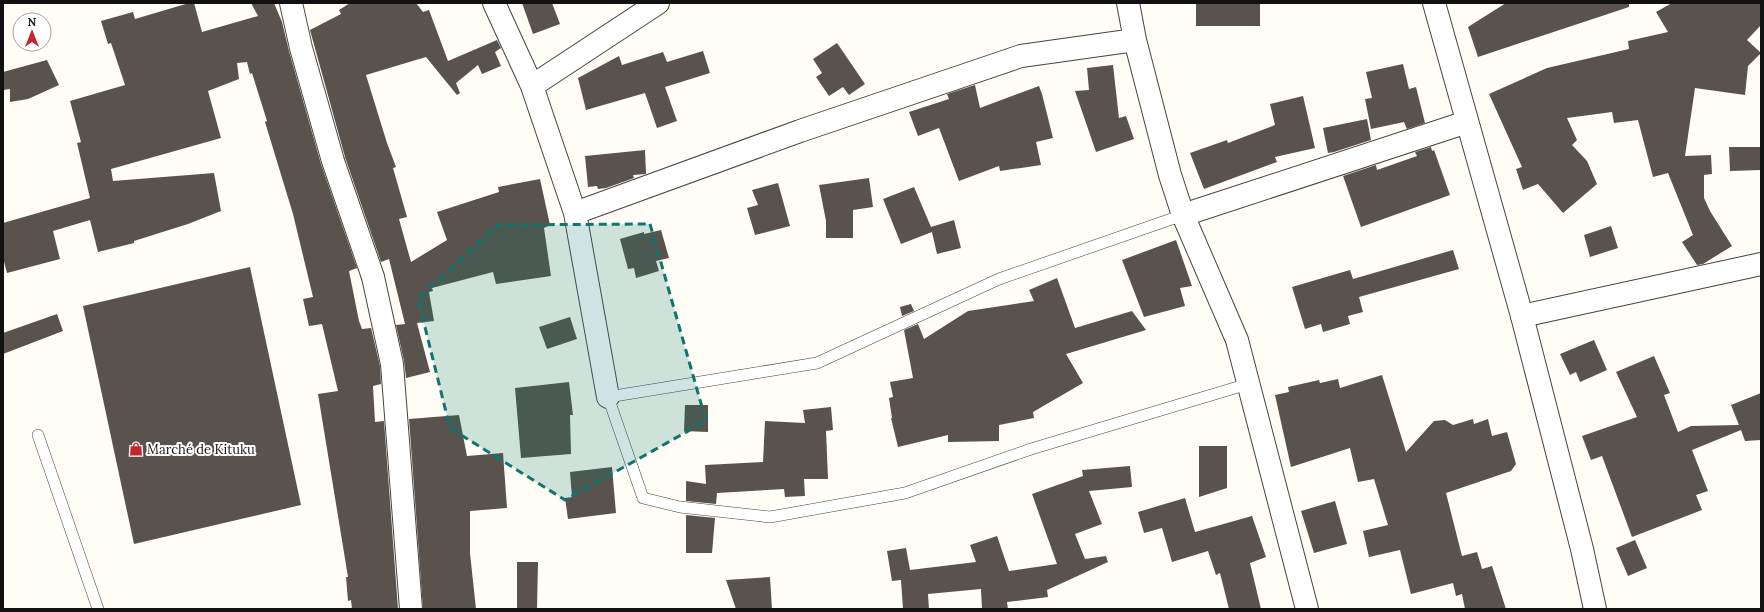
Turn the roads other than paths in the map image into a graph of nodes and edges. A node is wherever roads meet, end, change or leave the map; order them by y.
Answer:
1 (291, 3) edge
2 (494, 3) edge
3 (658, 3) edge
4 (1128, 3) edge
5 (1434, 3) edge
6 (1135, 40) junction
7 (532, 86) junction
8 (1467, 122) junction
9 (575, 213) junction
10 (1183, 215) junction
11 (1761, 264) edge
12 (1522, 316) junction
13 (1248, 384) junction
14 (608, 397) junction
15 (38, 435) dead end
16 (98, 609) edge
17 (411, 609) edge
18 (1307, 609) edge
19 (1595, 609) edge

1 - 17 street
2 - 7 street
3 - 7 street
4 - 6 street
5 - 8 street
6 - 9 street
6 - 10 street
7 - 9 street
8 - 10 street
8 - 12 street
9 - 14 street
10 - 13 street
10 - 14 lane
11 - 12 street
12 - 19 street
13 - 14 lane
13 - 18 street
15 - 16 lane

